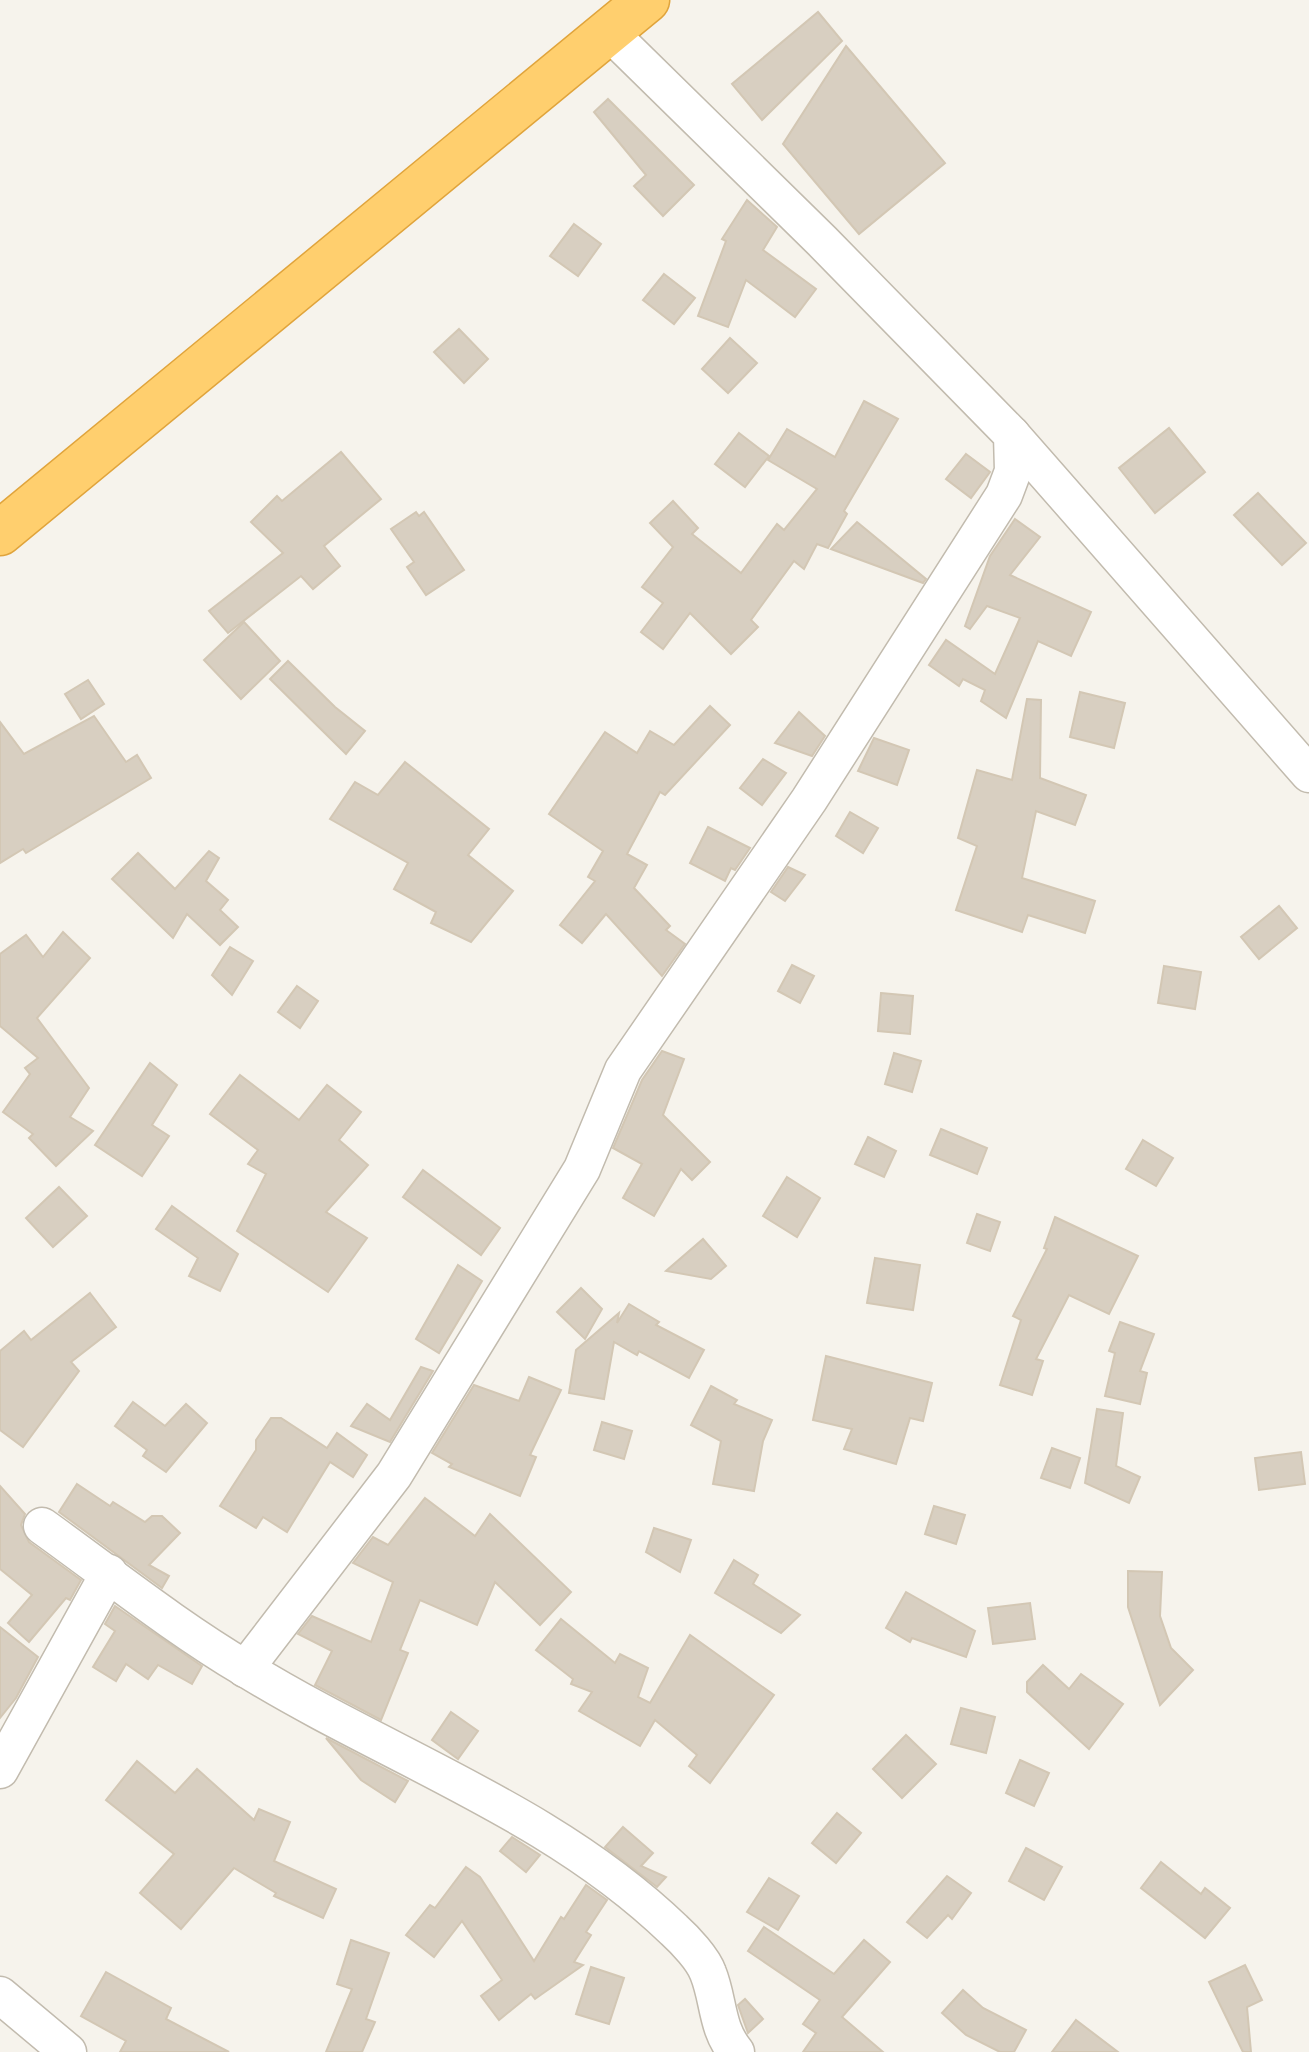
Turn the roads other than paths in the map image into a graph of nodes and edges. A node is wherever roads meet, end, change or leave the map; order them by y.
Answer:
1 (647, 0) edge
2 (609, 32) junction
3 (1012, 435) junction
4 (0, 533) edge
5 (1309, 774) edge
6 (42, 1526) dead end
7 (109, 1573) junction
8 (245, 1669) junction
9 (0, 1770) edge
10 (0, 1995) edge
11 (68, 2052) edge
12 (736, 2052) edge

1 - 2 highway
2 - 3 street
2 - 4 highway
3 - 5 street
3 - 8 street
6 - 7 street
7 - 8 street
7 - 9 street
8 - 12 street
10 - 11 street

